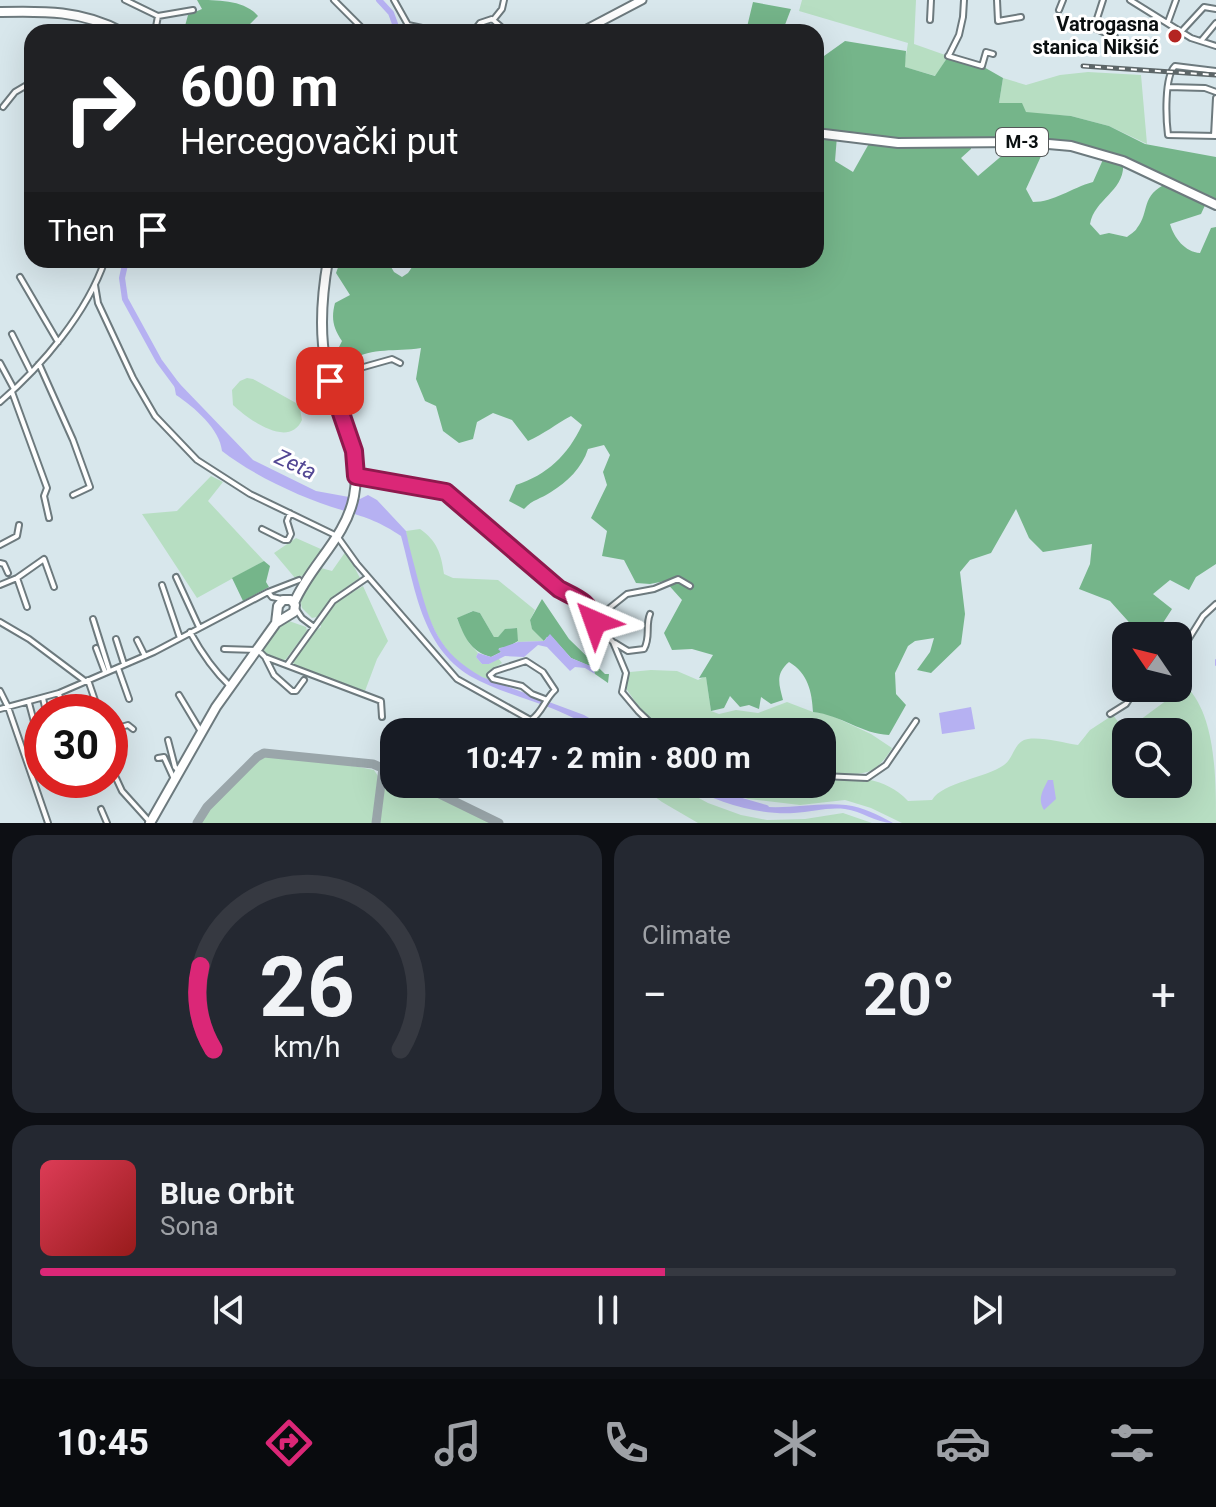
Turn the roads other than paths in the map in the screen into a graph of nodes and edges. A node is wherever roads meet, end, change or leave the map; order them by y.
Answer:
1 (125, 0) edge
2 (334, 0) edge
3 (394, 0) edge
4 (504, 0) edge
5 (642, 0) edge
6 (931, 0) edge
7 (964, 0) edge
8 (997, 0) edge
9 (1063, 0) edge
10 (1103, 0) edge
11 (1130, 0) edge
12 (1176, 0) edge
13 (1196, 0) edge
14 (1204, 7) junction
15 (1216, 9) edge
16 (193, 10) dead end
17 (1059, 10) dead end
18 (0, 12) edge
19 (158, 16) junction
20 (1021, 17) dead end
21 (494, 19) junction
22 (930, 20) dead end
23 (1168, 22) junction
24 (1216, 23) edge
25 (104, 24) edge
26 (156, 24) edge
27 (358, 24) edge
28 (407, 24) edge
29 (479, 24) edge
30 (499, 24) edge
31 (596, 24) edge
32 (1180, 33) junction
33 (1115, 37) dead end
34 (1201, 41) junction
35 (1216, 46) edge
36 (993, 54) dead end
37 (1216, 71) edge
38 (24, 87) edge
39 (1168, 87) junction
40 (1216, 95) edge
41 (3, 107) dead end
42 (824, 134) edge
43 (1215, 136) edge
44 (1216, 205) edge
45 (102, 268) edge
46 (327, 268) edge
47 (328, 268) edge
48 (326, 271) junction
49 (20, 277) dead end
50 (95, 285) junction
51 (84, 301) junction
52 (98, 303) junction
53 (12, 334) dead end
54 (58, 342) junction
55 (0, 363) edge
56 (400, 363) dead end
57 (39, 364) junction
58 (31, 372) junction
59 (330, 381) junction
60 (13, 391) junction
61 (0, 402) edge
62 (356, 480) junction
63 (73, 495) dead end
64 (290, 513) junction
65 (49, 518) dead end
66 (19, 525) dead end
67 (262, 529) dead end
68 (337, 536) junction
69 (0, 545) edge
70 (0, 563) edge
71 (8, 573) dead end
72 (176, 577) dead end
73 (368, 577) junction
74 (17, 578) junction
75 (0, 585) edge
76 (162, 585) dead end
77 (299, 585) junction
78 (690, 586) dead end
79 (54, 587) dead end
80 (270, 595) junction
81 (1216, 604) edge
82 (27, 607) dead end
83 (286, 607) junction
84 (650, 614) dead end
85 (593, 615) junction
86 (302, 618) junction
87 (93, 619) dead end
88 (0, 622) edge
89 (199, 627) junction
90 (314, 627) junction
91 (190, 632) junction
92 (1192, 634) edge
93 (180, 638) junction
94 (116, 639) dead end
95 (137, 640) dead end
96 (613, 642) junction
97 (96, 648) dead end
98 (224, 649) dead end
99 (261, 653) junction
100 (145, 656) junction
101 (124, 664) junction
102 (287, 666) junction
103 (118, 667) junction
104 (107, 671) junction
105 (86, 680) junction
106 (304, 680) dead end
107 (230, 686) junction
108 (0, 691) edge
109 (59, 693) joint
110 (56, 694) edge
111 (92, 694) edge
112 (179, 695) dead end
113 (129, 699) dead end
114 (545, 700) junction
115 (1127, 702) edge
116 (24, 704) edge
117 (8, 707) junction
118 (0, 709) edge
119 (1110, 714) dead end
120 (382, 717) dead end
121 (527, 718) edge
122 (533, 718) edge
123 (645, 718) edge
124 (916, 721) dead end
125 (128, 725) edge
126 (133, 729) dead end
127 (201, 732) junction
128 (168, 740) dead end
129 (158, 758) dead end
130 (177, 775) junction
131 (836, 777) edge
132 (128, 798) edge
133 (101, 809) dead end
134 (48, 823) edge
135 (107, 823) edge
136 (150, 823) edge

1 - 19 street
2 - 27 street
3 - 28 street
4 - 21 street
5 - 31 main road
6 - 22 street
7 - 36 street
8 - 20 street
9 - 17 street
10 - 33 street
11 - 23 street
12 - 23 street
13 - 14 street
14 - 15 street
14 - 32 street
16 - 19 street
18 - 25 main road
19 - 26 street
21 - 29 street
21 - 30 street
23 - 32 street
24 - 34 street
32 - 34 street
34 - 35 street
37 - 39 street
38 - 41 street
39 - 40 street
39 - 43 street
40 - 43 street
42 - 44 main road, M-3
45 - 50 street
46 - 48 main road
47 - 48 main road
48 - 59 main road
49 - 54 street
50 - 51 street
50 - 52 street
51 - 52 street
51 - 54 street
52 - 64 street
53 - 58 street
54 - 57 street
55 - 60 street
56 - 59 street
57 - 58 street
57 - 63 street
58 - 60 street
59 - 62 main road
60 - 61 street
60 - 65 street
62 - 68 main road
62 - 85 street
64 - 67 street
64 - 68 street
66 - 69 street
68 - 73 street
68 - 77 main road
70 - 71 street
72 - 89 street
73 - 90 street
73 - 121 street
74 - 75 street
74 - 79 street
74 - 82 street
76 - 93 street
77 - 80 street
77 - 83 main road
78 - 85 street
80 - 83 street
80 - 89 street
81 - 92 street
83 - 86 street
83 - 86 street
83 - 99 main road
84 - 96 street
85 - 96 street
86 - 90 street
87 - 104 street
88 - 105 street
89 - 91 street
90 - 102 street
91 - 93 street
91 - 107 street
93 - 100 street
94 - 101 street
95 - 100 street
96 - 123 street
97 - 104 street
98 - 99 street
99 - 102 street
99 - 106 street
99 - 107 main road
100 - 101 street
101 - 103 street
102 - 120 street
103 - 104 street
103 - 113 street
104 - 105 street
105 - 109 street
105 - 111 street
107 - 127 main road
108 - 117 street
109 - 110 street
112 - 127 street
114 - 114 street
114 - 122 street
115 - 119 street
116 - 117 street
117 - 118 street
117 - 134 street
124 - 131 street
125 - 126 street
127 - 130 main road
128 - 130 street
129 - 130 street
130 - 136 main road
132 - 136 street
133 - 135 street

